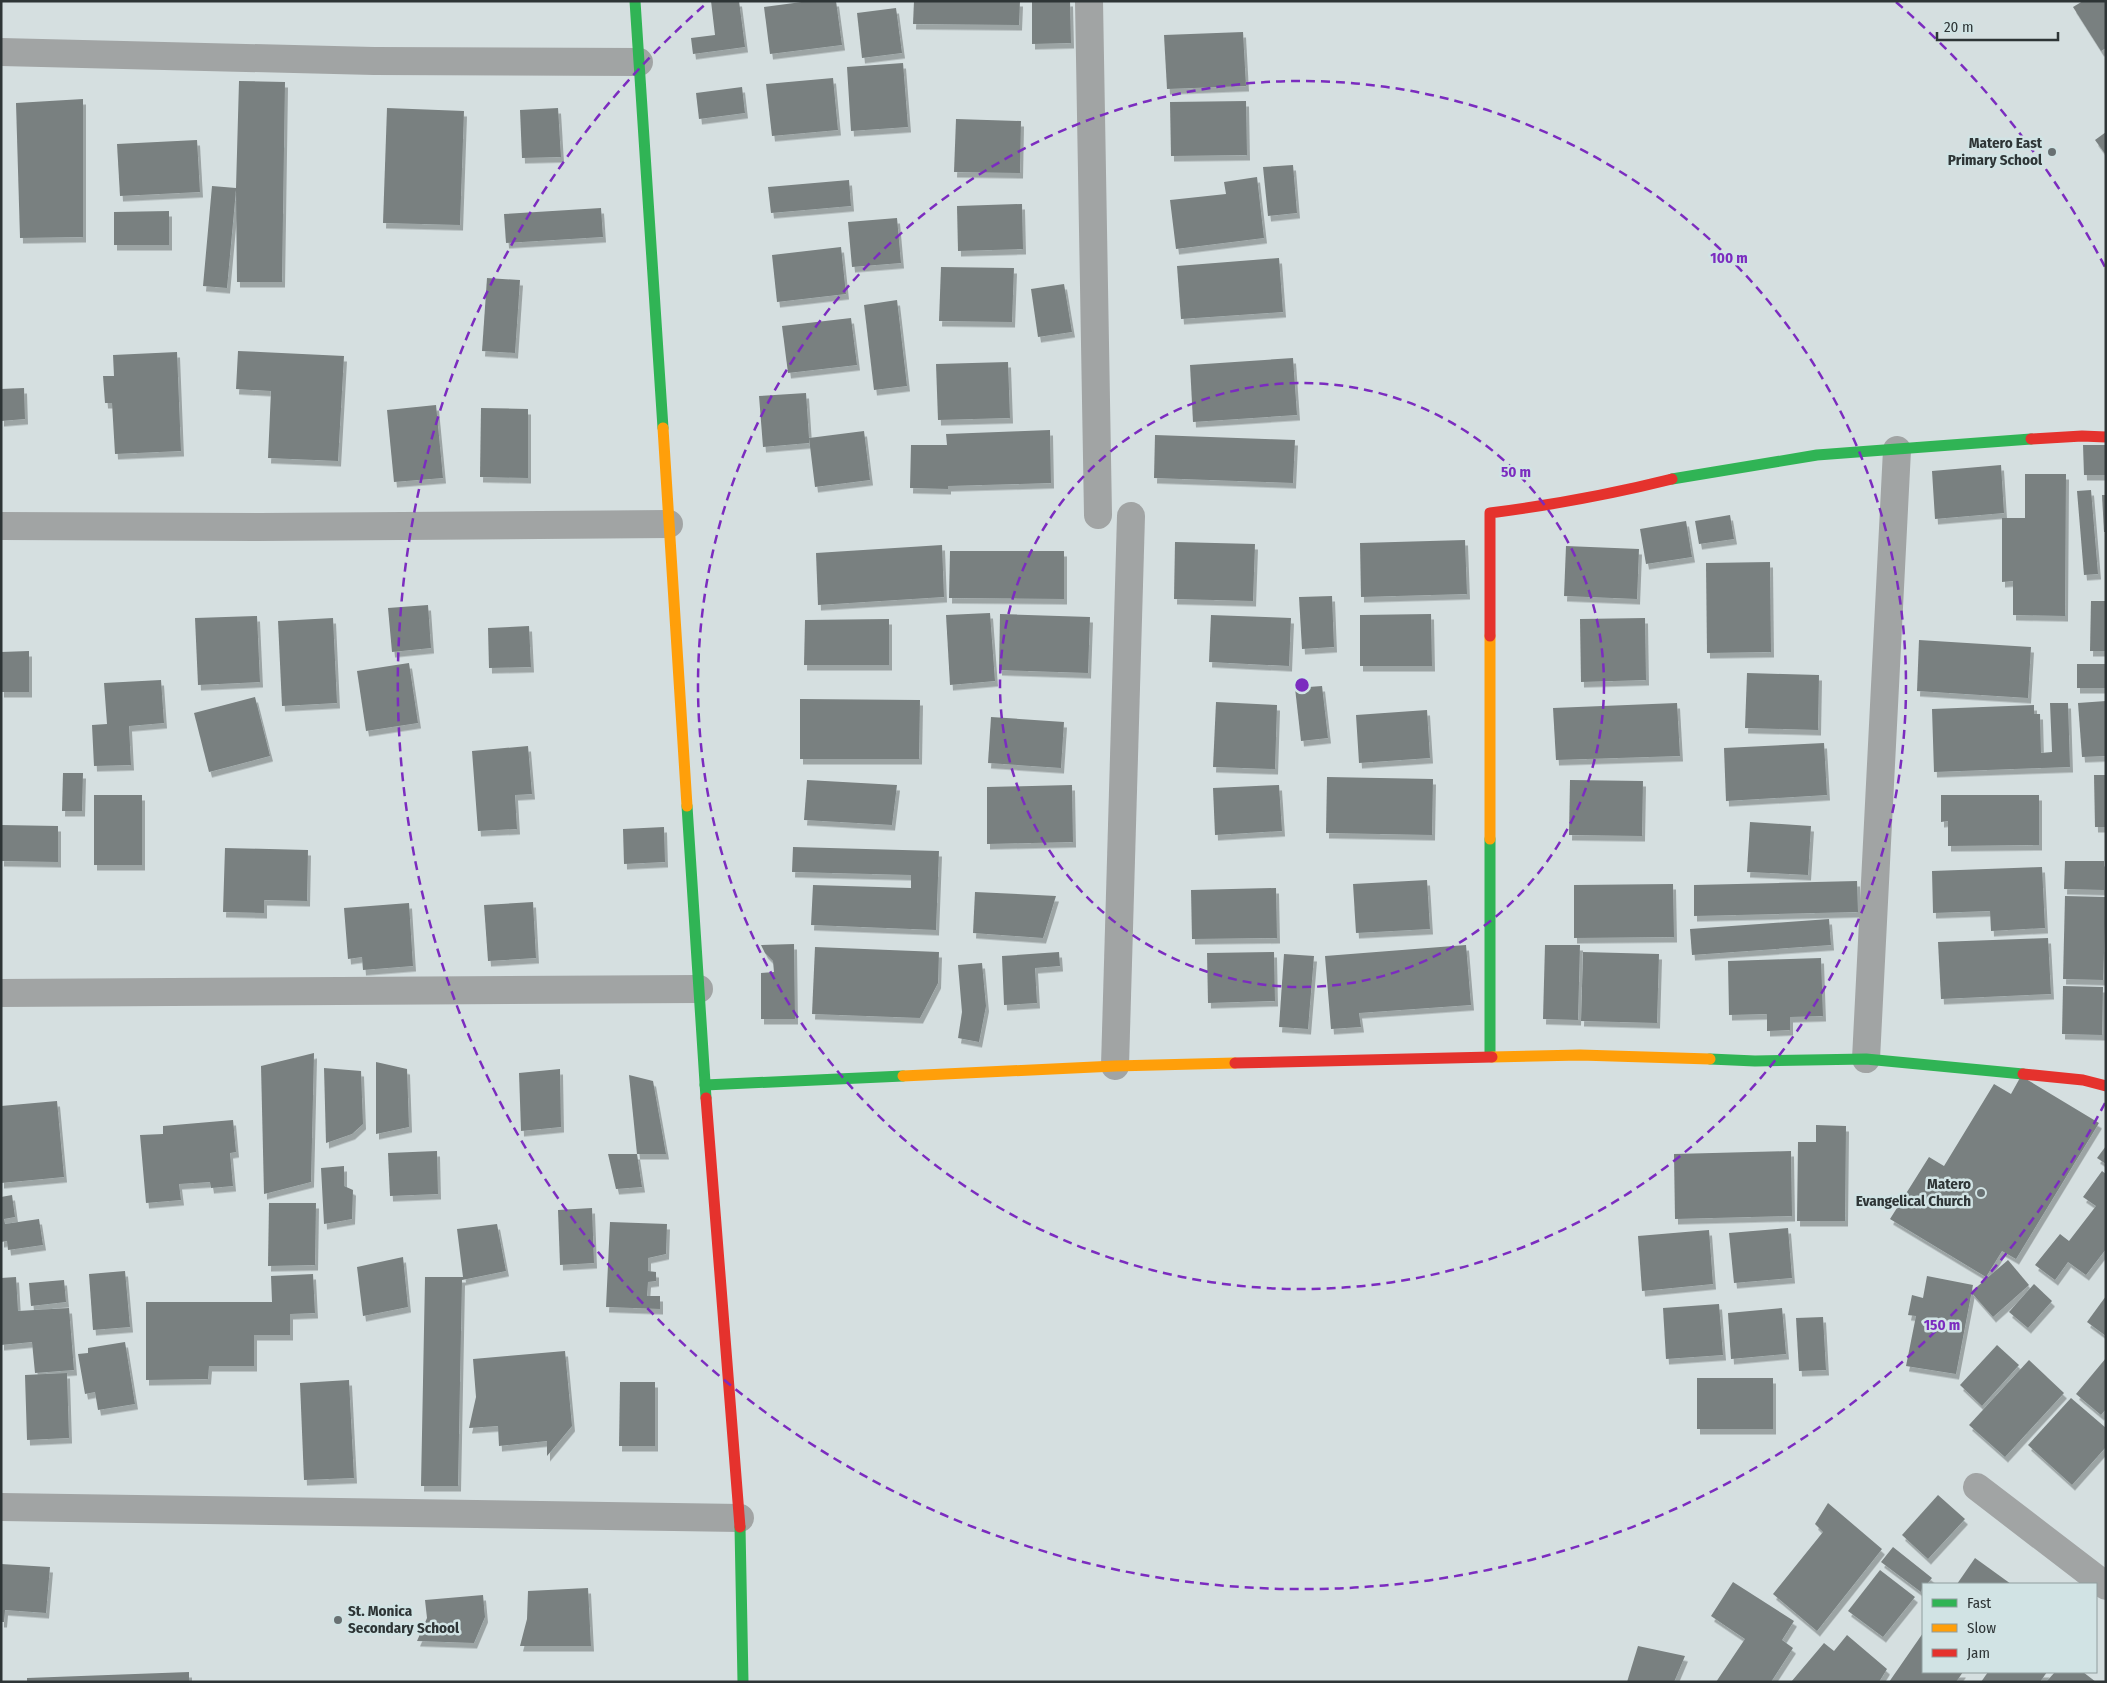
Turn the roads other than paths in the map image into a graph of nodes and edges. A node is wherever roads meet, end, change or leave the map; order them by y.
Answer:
1 (635, 1) edge
2 (1089, 1) edge
3 (1, 52) edge
4 (639, 62) junction
5 (2106, 437) edge
6 (1897, 450) junction
7 (1098, 515) dead end
8 (1131, 516) dead end
9 (669, 524) junction
10 (1, 526) edge
11 (699, 989) junction
12 (1, 992) edge
13 (1490, 1056) junction
14 (1866, 1059) junction
15 (1115, 1066) junction
16 (705, 1086) junction
17 (2106, 1086) edge
18 (1977, 1486) dead end
19 (1, 1507) edge
20 (740, 1518) junction
21 (2106, 1586) edge
22 (743, 1682) edge

1 - 4 street
2 - 7 street
3 - 4 street
4 - 9 street
5 - 6 street
6 - 13 street
6 - 14 street
8 - 15 street
9 - 10 street
9 - 11 street
11 - 12 street
11 - 16 street
13 - 14 street
13 - 15 street
14 - 17 street
15 - 16 street
16 - 20 street
18 - 21 street
19 - 20 street
20 - 22 street

